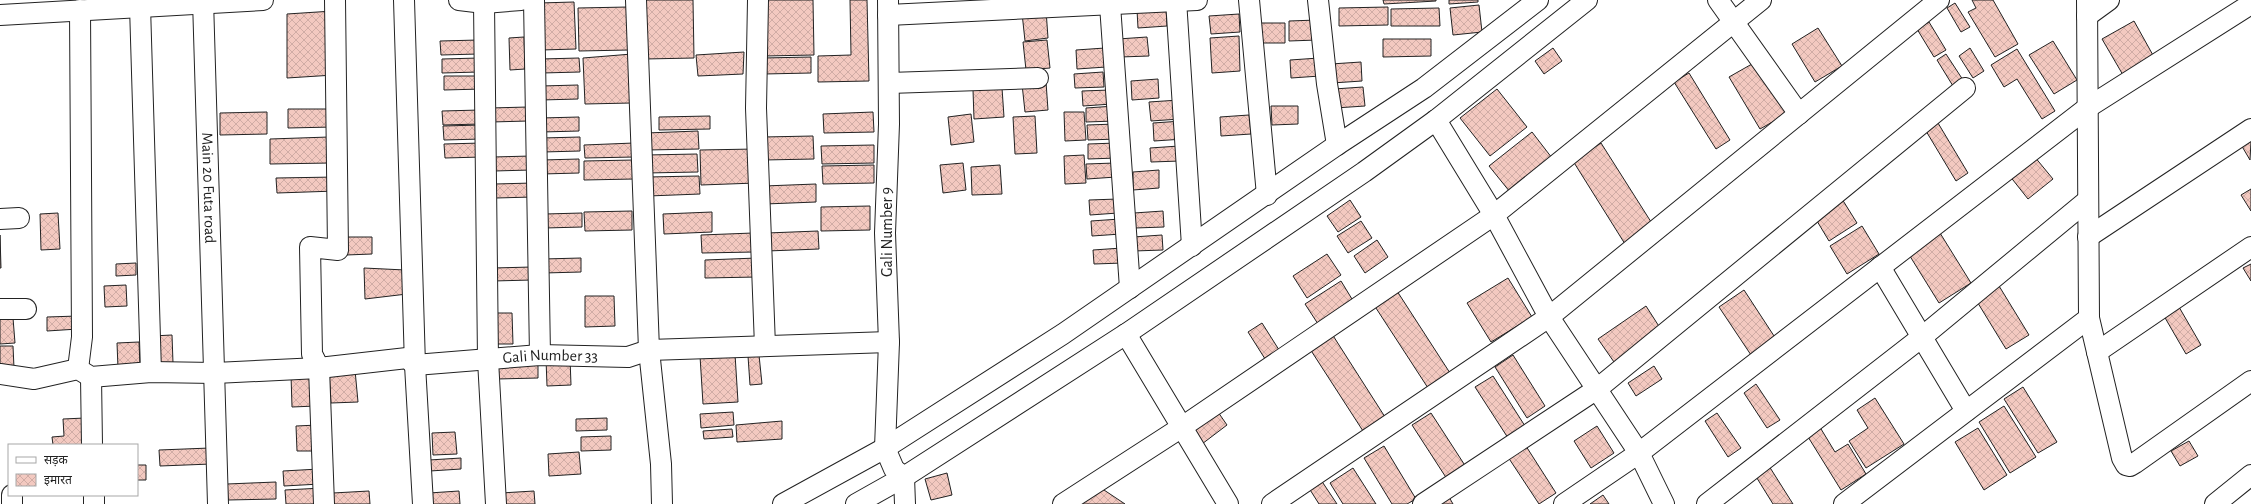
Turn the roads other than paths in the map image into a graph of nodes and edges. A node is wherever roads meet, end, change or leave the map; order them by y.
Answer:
1 (263, 0) edge
2 (335, 0) edge
3 (404, 0) edge
4 (459, 0) edge
5 (521, 0) edge
6 (534, 0) edge
7 (636, 0) edge
8 (758, 0) edge
9 (1197, 0) edge
10 (1249, 0) edge
11 (1318, 0) edge
12 (1538, 0) edge
13 (1587, 0) edge
14 (1718, 0) edge
15 (1761, 0) edge
16 (1939, 0) edge
17 (2109, 0) edge
18 (203, 1) edge
19 (1176, 1) edge
20 (484, 3) junction
21 (2251, 4) edge
22 (1110, 5) junction
23 (88, 6) edge
24 (140, 6) junction
25 (888, 7) edge
26 (2087, 8) edge
27 (0, 15) edge
28 (1734, 22) junction
29 (1038, 78) dead end
30 (889, 83) junction
31 (1966, 88) dead end
32 (2087, 108) junction
33 (1799, 114) junction
34 (1436, 120) junction
35 (2251, 129) edge
36 (1336, 145) junction
37 (1267, 195) junction
38 (2088, 200) junction
39 (1494, 216) junction
40 (2088, 237) junction
41 (1192, 246) junction
42 (2251, 247) edge
43 (1880, 267) junction
44 (1130, 288) junction
45 (0, 309) edge
46 (26, 309) dead end
47 (1549, 317) junction
48 (2089, 318) junction
49 (1126, 334) junction
50 (1922, 337) junction
51 (889, 342) junction
52 (765, 346) junction
53 (649, 350) junction
54 (2097, 352) junction
55 (540, 355) junction
56 (488, 360) junction
57 (415, 365) junction
58 (319, 368) junction
59 (151, 372) junction
60 (84, 373) junction
61 (215, 373) junction
62 (0, 374) edge
63 (2251, 381) edge
64 (1597, 389) junction
65 (1966, 411) junction
66 (1182, 428) junction
67 (92, 444) edge
68 (1639, 453) junction
69 (894, 464) junction
70 (2251, 475) edge
71 (218, 504) edge
72 (324, 504) edge
73 (423, 504) edge
74 (496, 504) edge
75 (662, 504) edge
76 (783, 504) edge
77 (856, 504) edge
78 (905, 504) edge
79 (1063, 504) edge
80 (1228, 504) edge
81 (1272, 504) edge
82 (1423, 504) edge
83 (1564, 504) edge
84 (1664, 504) edge
85 (1707, 504) edge
86 (1844, 504) edge
87 (2214, 504) edge

1 - 18 street
2 - 58 street
3 - 57 street
4 - 20 street
5 - 20 street
6 - 55 street
7 - 53 street
8 - 52 street
9 - 19 street
10 - 37 street
11 - 36 street
12 - 36 street
13 - 34 street
14 - 28 street
15 - 28 street
16 - 33 street
17 - 26 street
18 - 24 street
18 - 61 street, Main 20 Futa road
19 - 22 street
19 - 41 street
20 - 56 street
21 - 32 street
22 - 25 street
22 - 44 street
23 - 24 street
23 - 27 street
23 - 60 street
24 - 59 street
25 - 30 street, Gali Number 9
26 - 32 street
28 - 33 street
28 - 39 street
29 - 30 street
30 - 51 street, Gali Number 9
31 - 64 street
32 - 38 street
32 - 43 street
33 - 47 street
34 - 39 street
34 - 49 street
35 - 40 street
36 - 37 street
37 - 41 street
38 - 40 street
38 - 50 street
39 - 47 street
39 - 66 street
40 - 48 street
41 - 44 street
42 - 54 street
43 - 50 street
43 - 68 street
44 - 69 street
45 - 46 street
47 - 64 street
47 - 81 street
48 - 54 street
48 - 65 street
49 - 66 street
49 - 69 street
50 - 65 street
50 - 85 street
51 - 52 street, Gali Number 33
51 - 69 street, Gali Number 9
52 - 53 street, Gali Number 33
53 - 55 street, Gali Number 33
53 - 75 street
54 - 63 street
55 - 56 street, Gali Number 33
56 - 57 street, Gali Number 33
56 - 74 street
57 - 58 street, Gali Number 33
57 - 73 street
58 - 61 street, Gali Number 33
58 - 72 street
59 - 60 street, Gali Number 33
59 - 61 street, Gali Number 33
60 - 62 street, Gali Number 33
60 - 67 street
61 - 71 street, Main 20 Futa road
64 - 68 street
64 - 82 street
65 - 86 street
66 - 79 street
66 - 80 street
68 - 83 street
68 - 84 street
69 - 76 street
69 - 77 street
69 - 78 street, Gali Number 9
70 - 87 street

